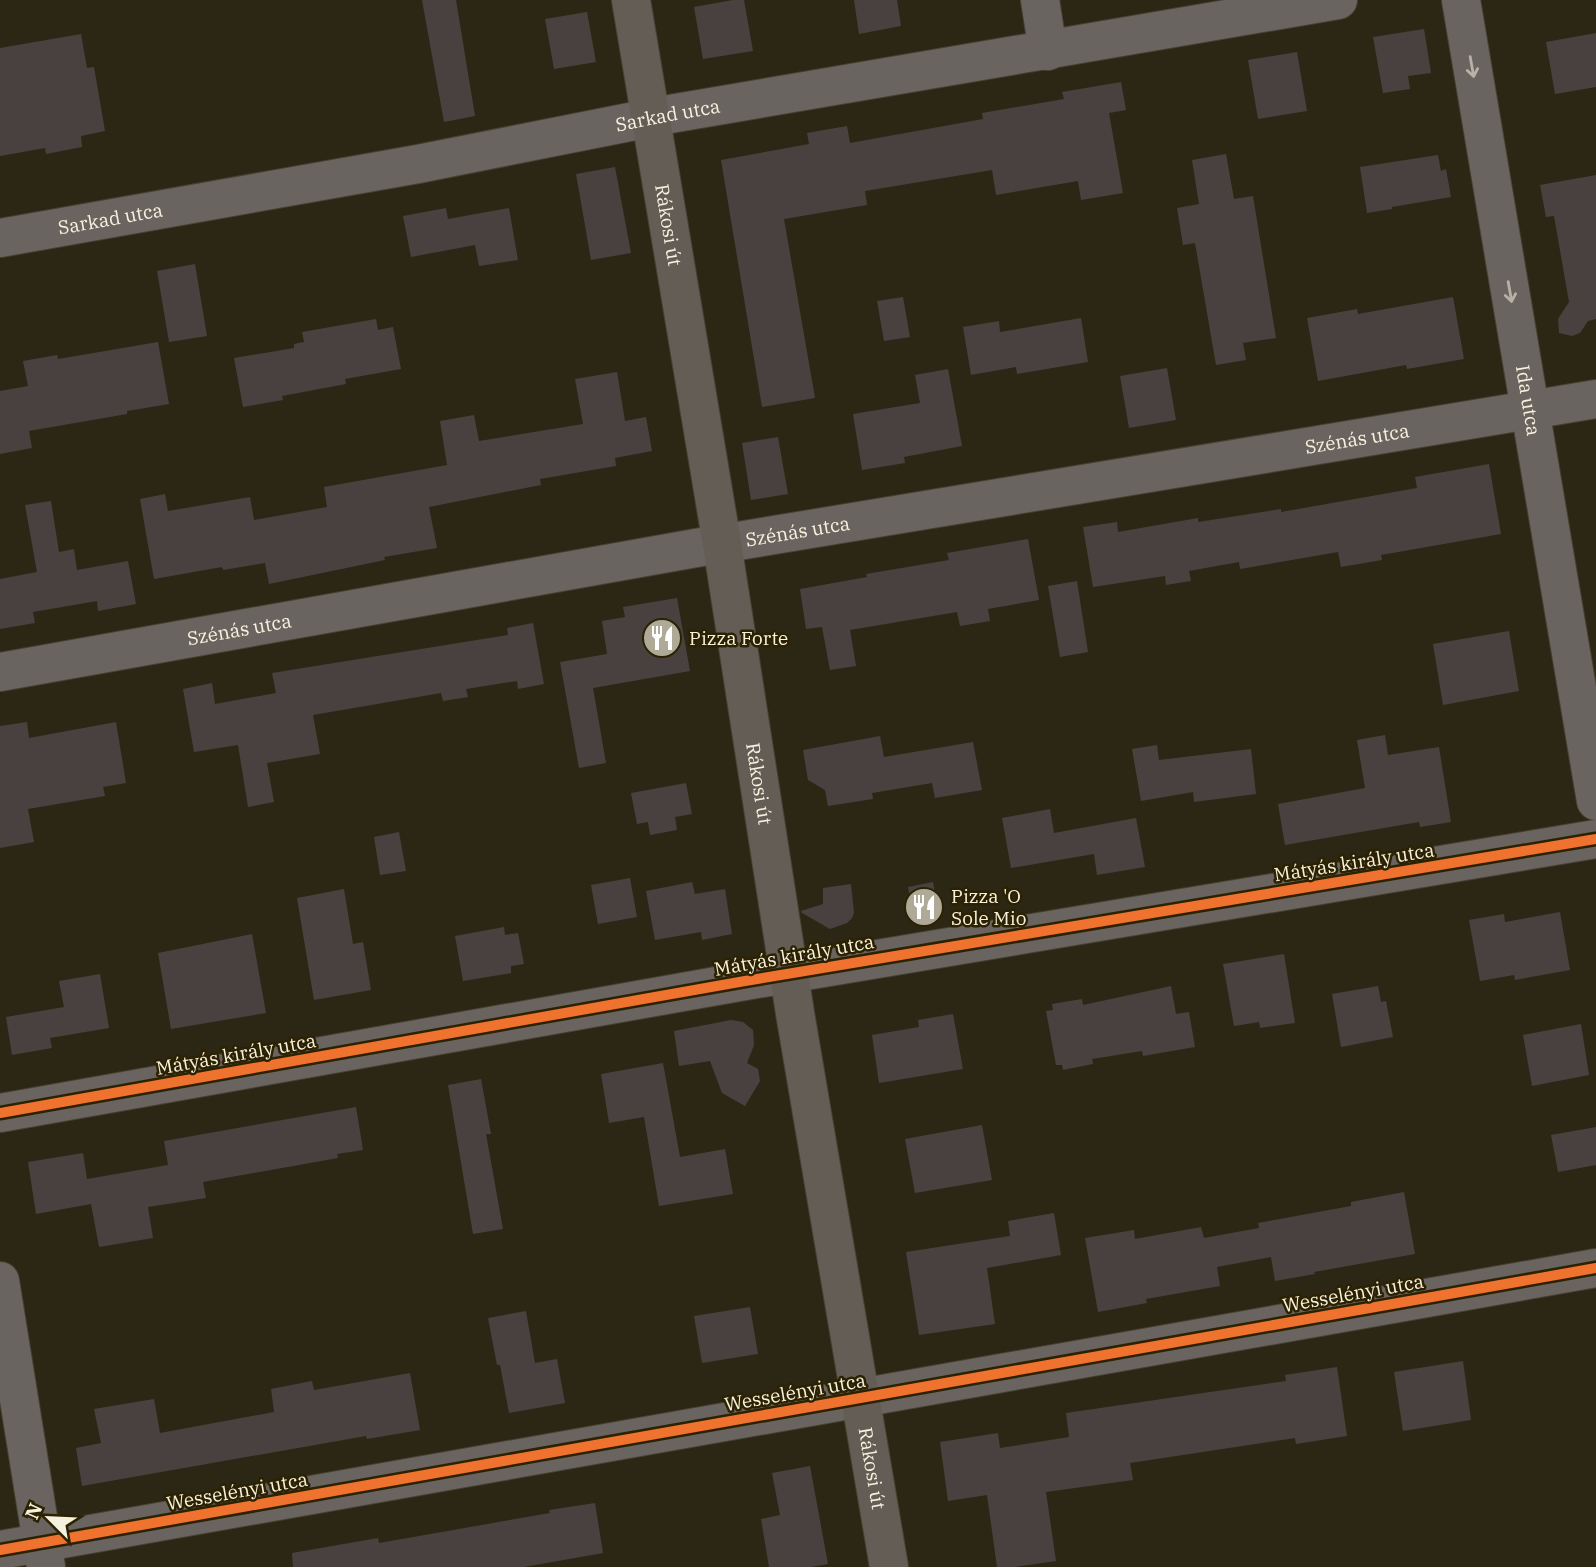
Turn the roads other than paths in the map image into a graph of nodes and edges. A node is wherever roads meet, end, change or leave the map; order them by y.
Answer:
1 (631, 0) edge
2 (1040, 0) edge
3 (1338, 0) edge
4 (1461, 0) edge
5 (1048, 51) junction
6 (650, 117) junction
7 (0, 238) edge
8 (1596, 399) edge
9 (1530, 411) junction
10 (722, 544) junction
11 (0, 672) edge
12 (1596, 801) edge
13 (1596, 839) edge
14 (789, 974) junction
15 (0, 1114) edge
16 (1596, 1268) edge
17 (0, 1281) edge
18 (860, 1398) junction
19 (0, 1550) edge
20 (43, 1555) edge
21 (889, 1567) edge

1 - 6 main road, Rákosi út
2 - 5 street
3 - 5 street, Sarkad utca
4 -> 9 street, Ida utca
5 - 6 street, Sarkad utca
6 - 7 street, Sarkad utca
6 - 10 main road, Rákosi út
8 - 9 street, Szénás utca
9 - 10 street, Szénás utca
9 - 12 street, Ida utca
10 - 11 street, Szénás utca
10 - 14 main road, Rákosi út
13 - 14 street, Mátyás király utca
14 - 15 street, Mátyás király utca
14 - 18 main road, Rákosi út
16 - 18 street, Wesselényi utca
17 - 20 street
18 - 20 street, Wesselényi utca
18 - 21 main road, Rákosi út
19 - 20 street, Wesselényi utca

